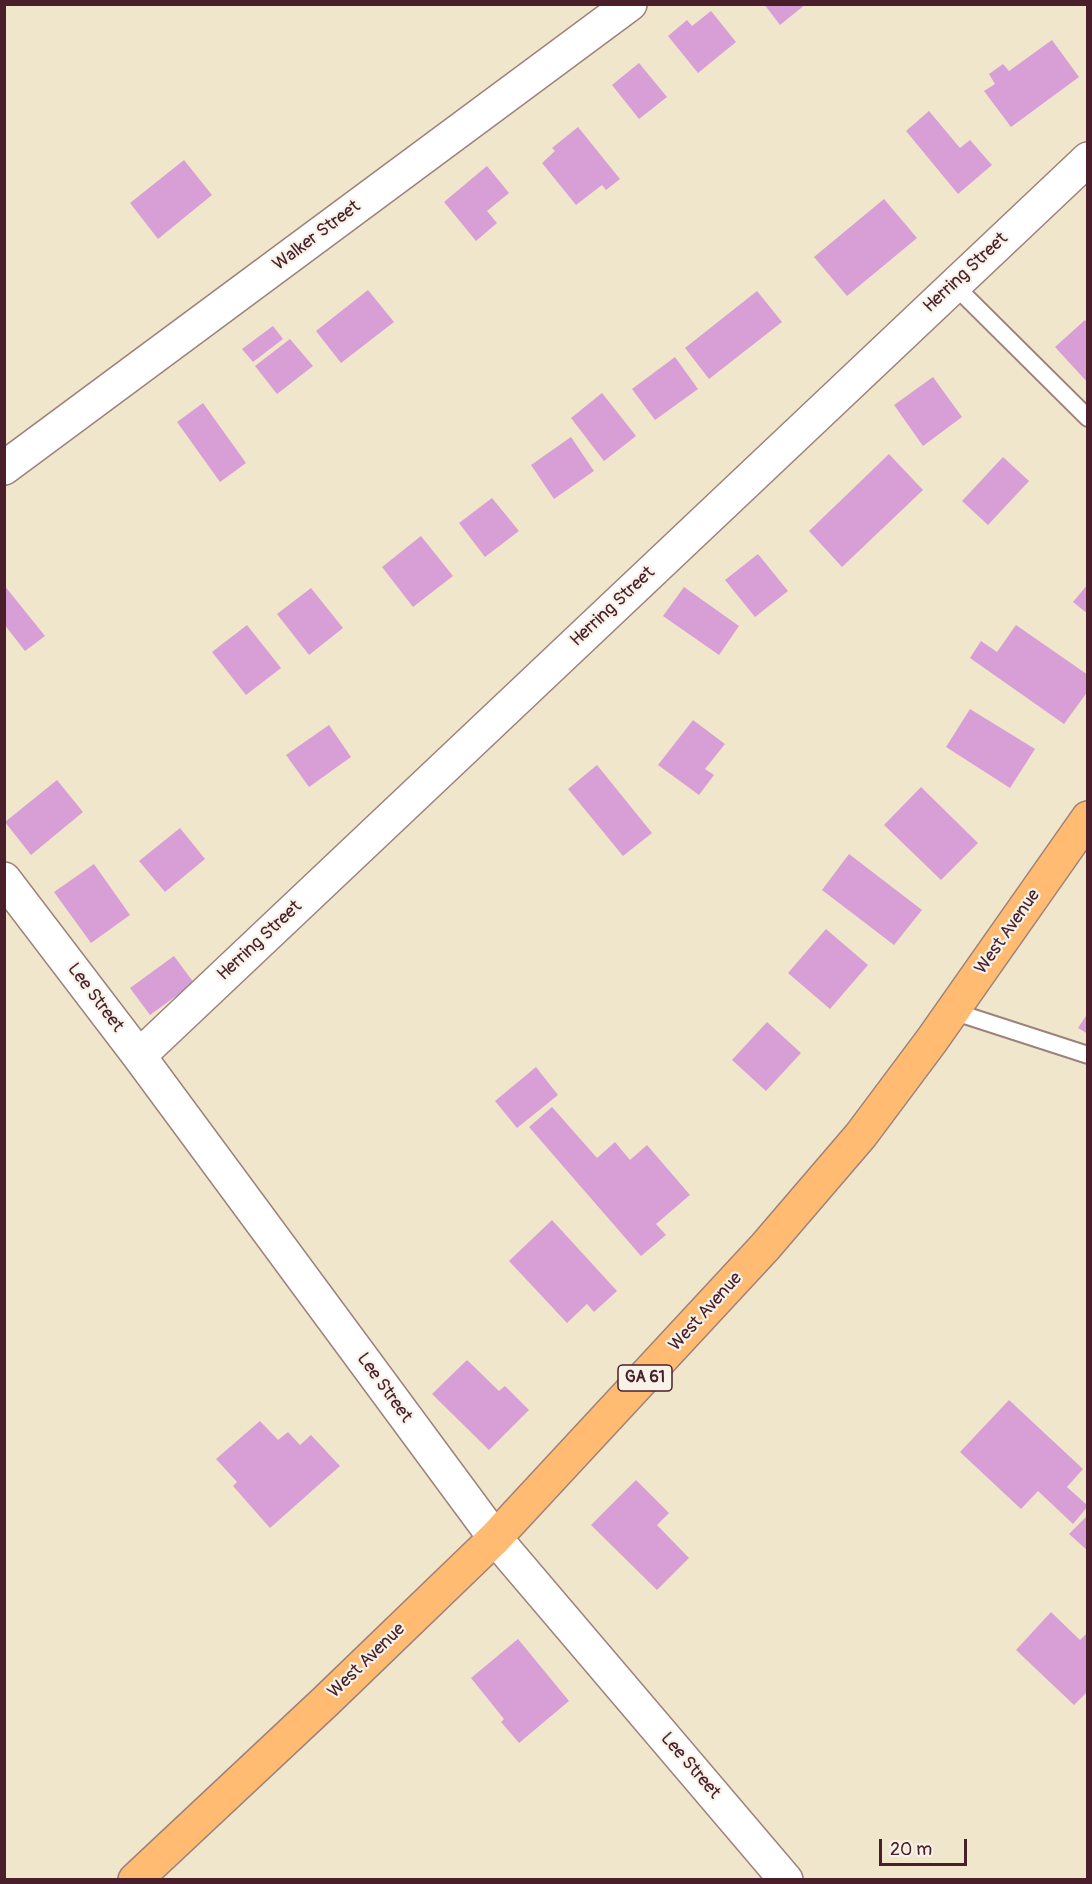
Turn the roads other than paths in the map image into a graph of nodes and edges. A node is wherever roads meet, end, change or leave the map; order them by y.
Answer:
1 (630, 4) edge
2 (1088, 159) edge
3 (954, 285) junction
4 (1088, 418) edge
5 (4, 468) edge
6 (1088, 818) edge
7 (4, 879) edge
8 (952, 1011) junction
9 (1088, 1055) edge
10 (139, 1056) junction
11 (495, 1538) junction
12 (135, 1880) edge
13 (786, 1880) edge

1 - 5 street, Walker Street
2 - 3 street, Herring Street
3 - 4 lane
3 - 10 street, Herring Street
6 - 8 main road, West Avenue / GA 61
7 - 10 street, Lee Street
8 - 9 lane
8 - 11 main road, West Avenue / GA 61
10 - 11 street, Lee Street
11 - 12 main road, West Avenue / GA 61
11 - 13 street, Lee Street

